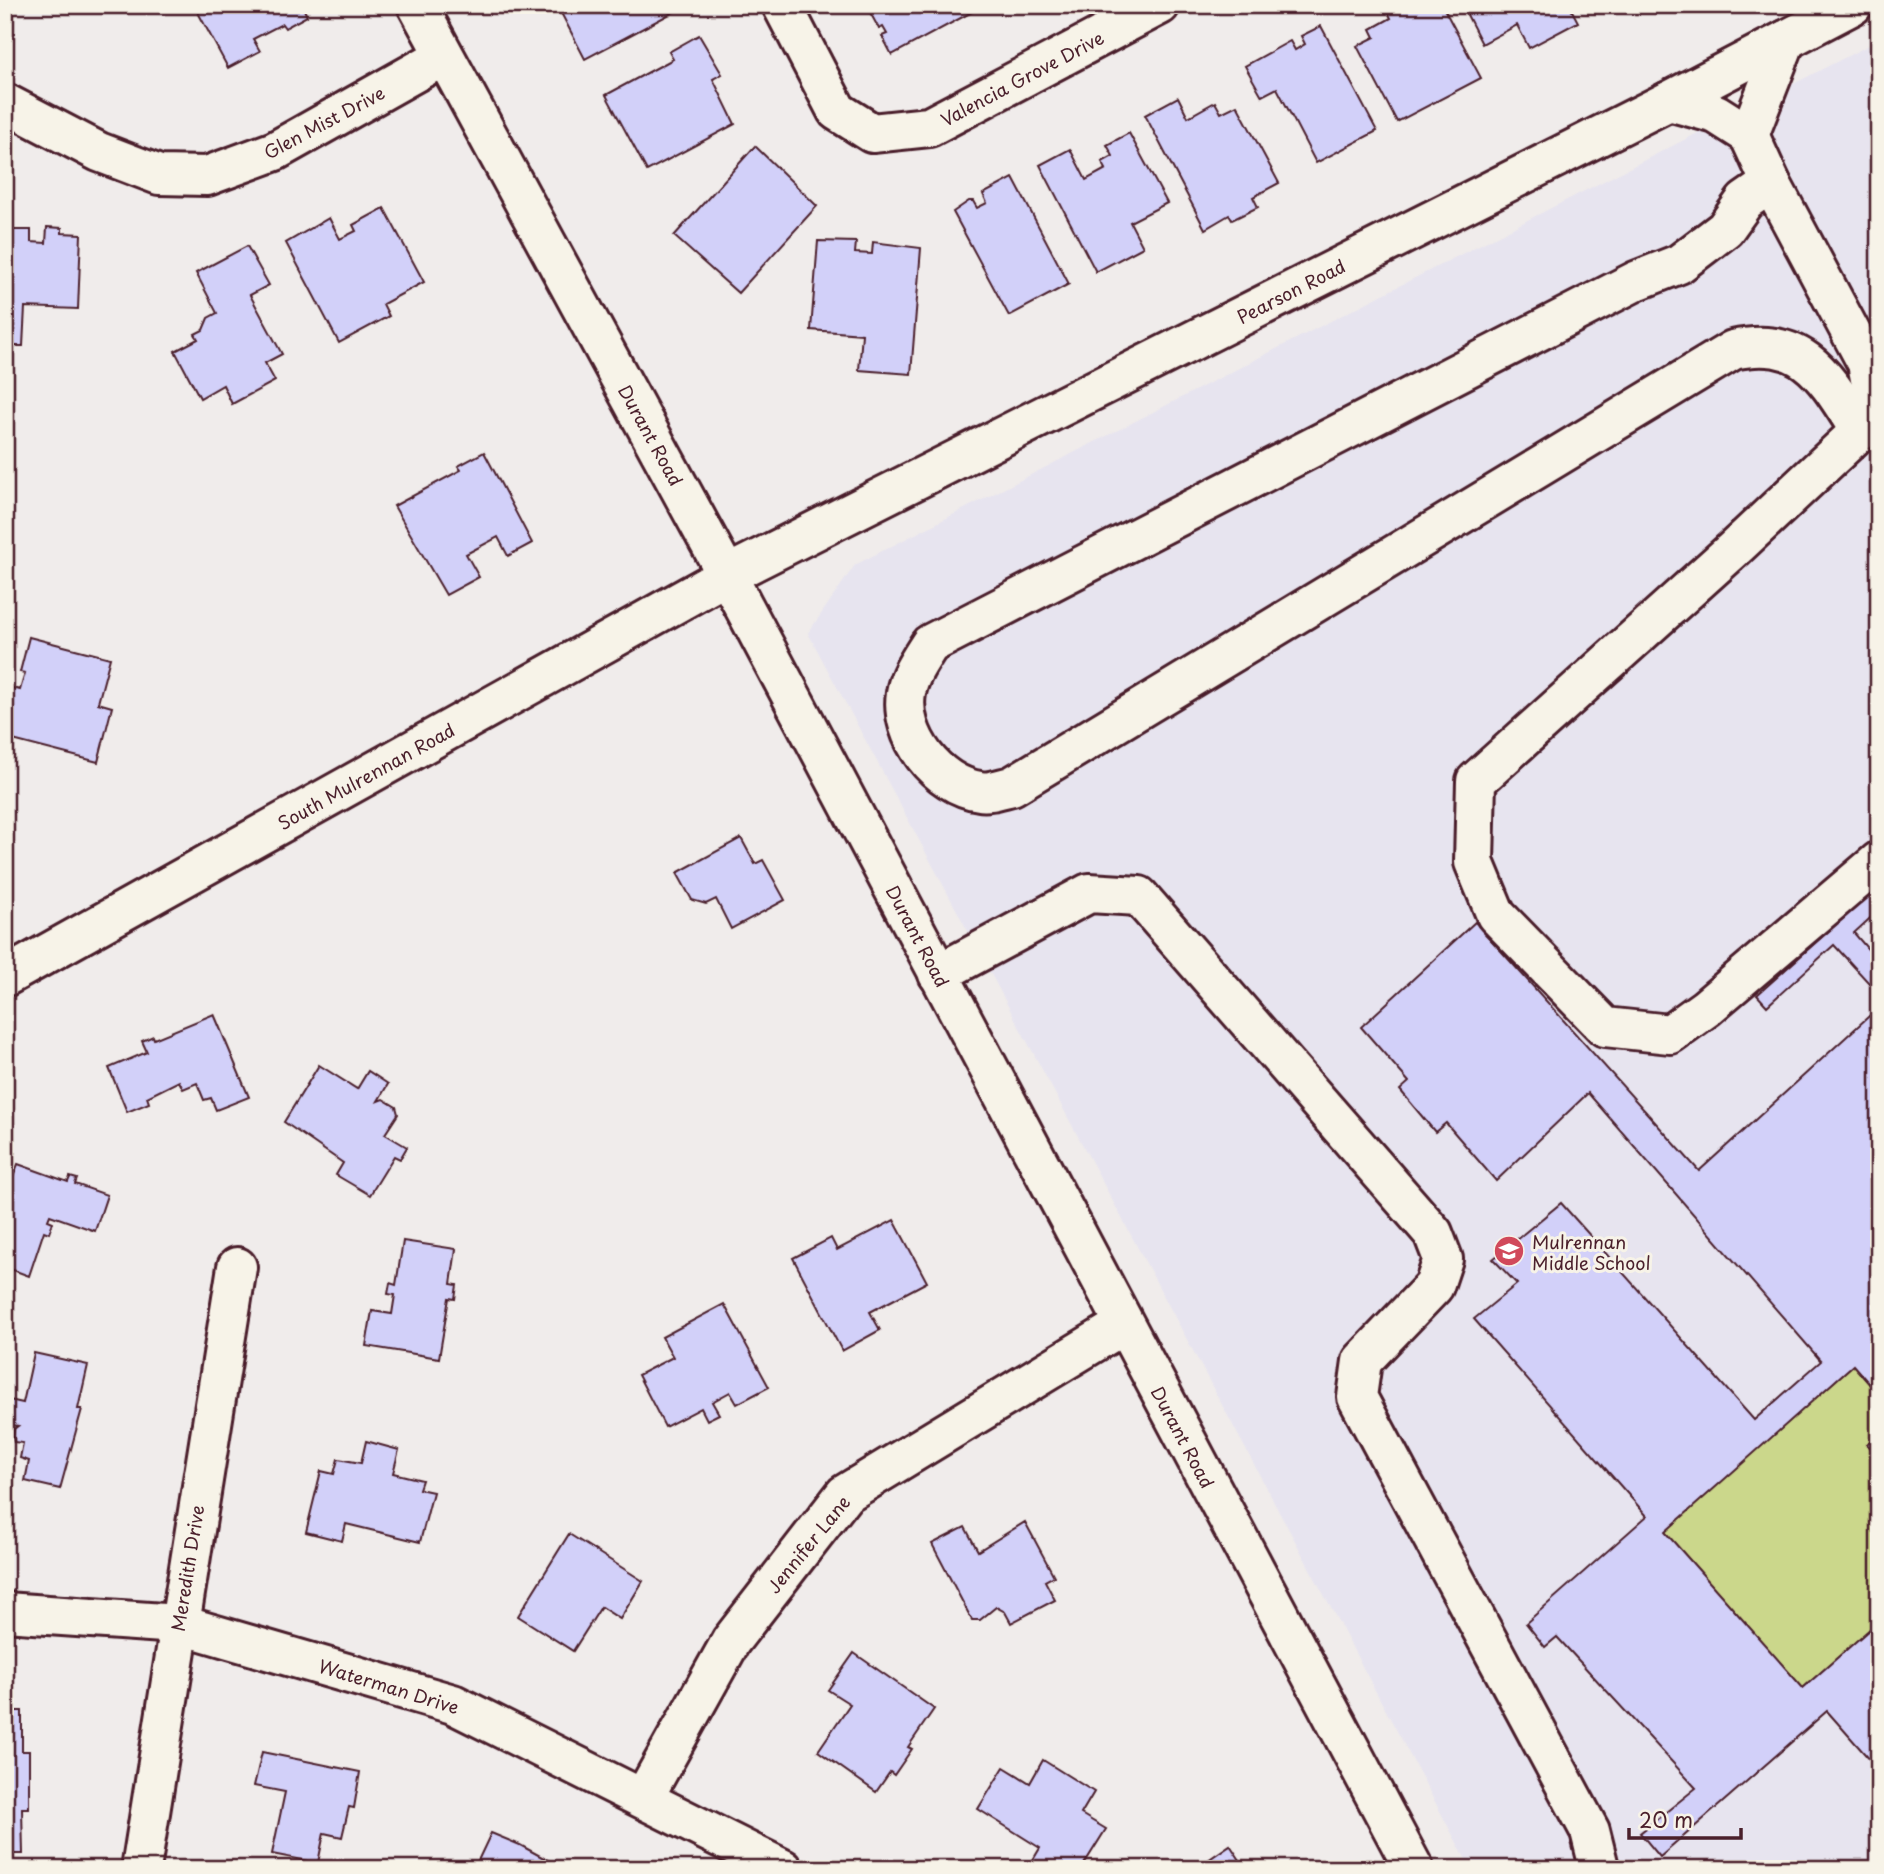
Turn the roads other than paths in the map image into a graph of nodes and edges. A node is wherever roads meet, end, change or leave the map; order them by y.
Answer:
1 (417, 5) edge
2 (782, 5) edge
3 (1160, 5) edge
4 (1853, 5) edge
5 (1786, 40) junction
6 (444, 55) junction
7 (1669, 101) junction
8 (5, 103) edge
9 (1749, 135) junction
10 (1771, 183) junction
11 (1873, 364) edge
12 (1860, 431) junction
13 (727, 575) junction
14 (1879, 861) edge
15 (938, 974) junction
16 (5, 976) edge
17 (237, 1267) dead end
18 (1123, 1325) junction
19 (5, 1612) edge
20 (178, 1624) junction
21 (644, 1797) junction
22 (1599, 1867) edge
23 (141, 1869) edge
24 (783, 1869) edge
25 (1414, 1869) edge

1 - 6 street, Durant Road
2 - 3 street, Valencia Grove Drive
4 - 5 street, Pearson Road
5 - 7 street, Pearson Road
5 - 9 street
6 - 8 street, Glen Mist Drive
6 - 13 street, Durant Road
7 - 9 street
7 - 13 street, Pearson Road
9 - 10 street
10 - 11 street
10 - 12 street
11 - 12 street
12 - 14 street
13 - 15 street, Durant Road
13 - 16 street, South Mulrennan Road
15 - 18 street, Durant Road
15 - 22 street
17 - 20 street, Meredith Drive
18 - 21 street, Jennifer Lane
18 - 25 street, Durant Road
19 - 20 street, Waterman Drive
20 - 21 street, Waterman Drive
20 - 23 street, Meredith Drive
21 - 24 street, Waterman Drive

